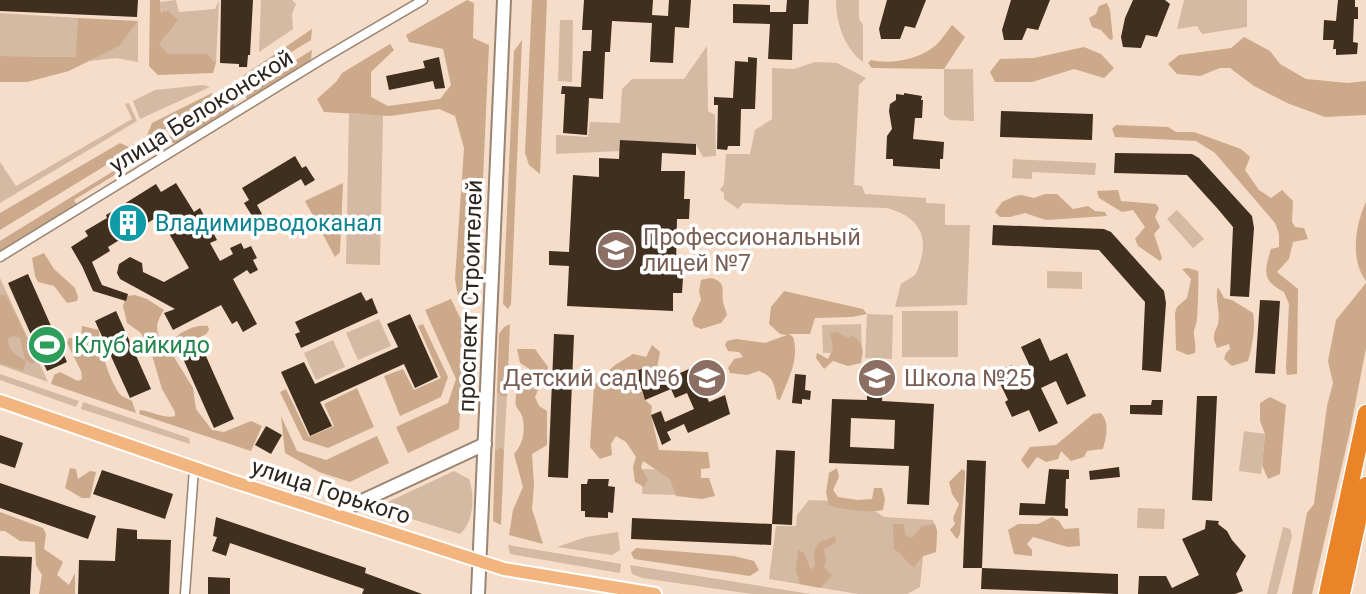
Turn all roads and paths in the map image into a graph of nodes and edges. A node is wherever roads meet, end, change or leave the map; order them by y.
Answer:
1 (423, 0) edge
2 (504, 0) edge
3 (0, 257) edge
4 (0, 401) edge
5 (1366, 413) edge
6 (485, 444) junction
7 (194, 468) junction
8 (1366, 485) edge
9 (334, 514) junction
10 (480, 561) junction
11 (185, 594) edge
12 (478, 594) edge
13 (655, 594) edge
14 (1327, 594) edge
15 (1342, 594) edge

1 - 3 street, улица Белоконской
2 - 6 main road, проспект Строителей
4 - 7 main road, улица Горького
5 - 14 highway
6 - 9 main road
6 - 10 main road, проспект Строителей
7 - 9 main road, улица Горького
7 - 11 street
8 - 15 highway
9 - 10 main road, улица Горького
10 - 12 main road, проспект Строителей
10 - 13 main road, улица Горького

